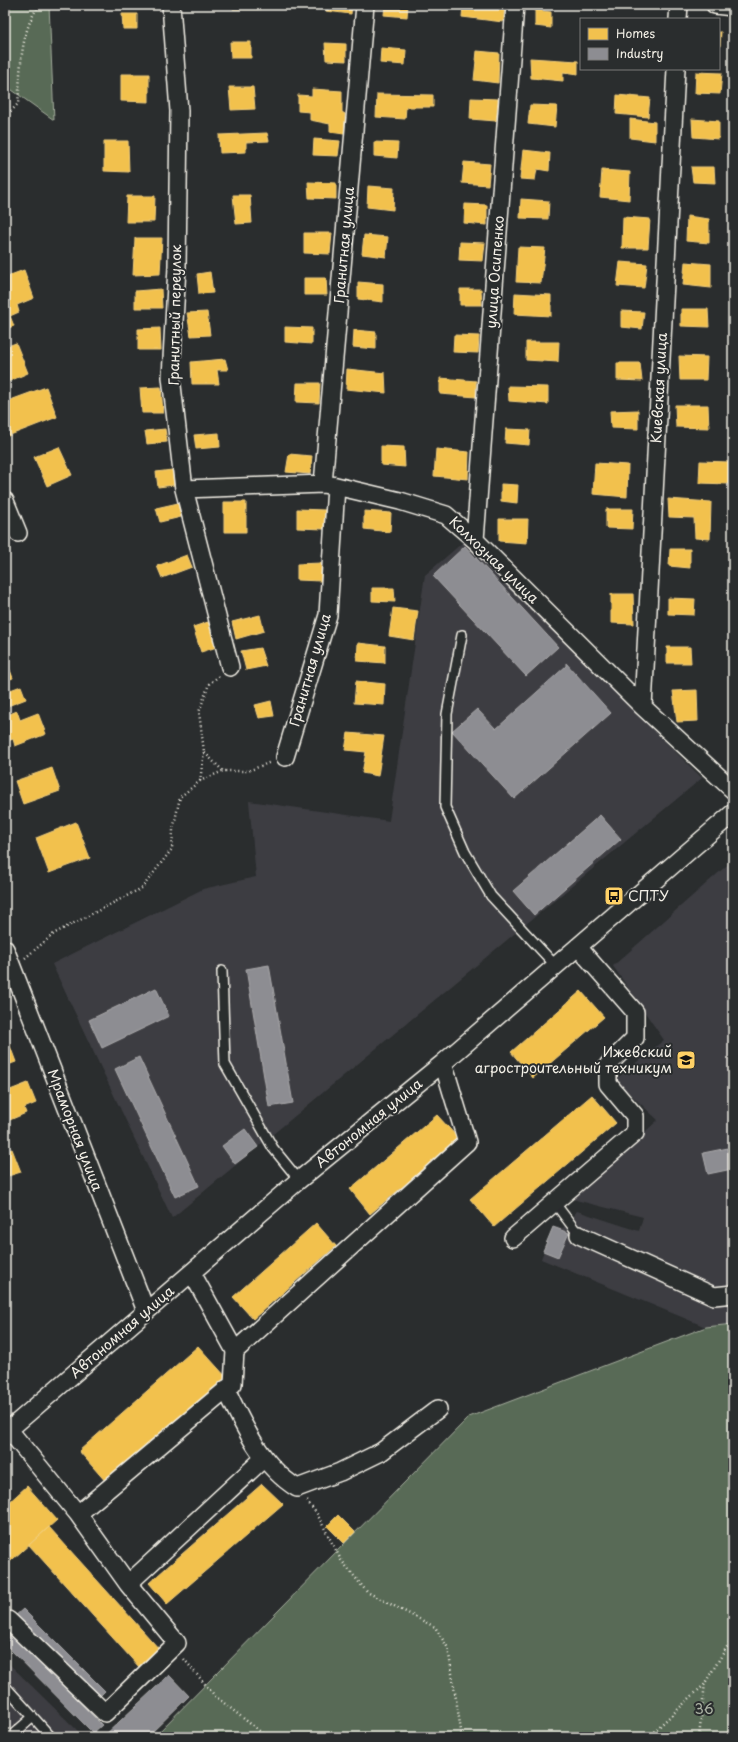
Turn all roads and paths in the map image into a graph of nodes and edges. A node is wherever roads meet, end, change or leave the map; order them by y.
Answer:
1 (39, 5) edge
2 (171, 5) edge
3 (365, 5) edge
4 (515, 5) edge
5 (679, 5) edge
6 (715, 5) edge
7 (733, 7) edge
8 (678, 18) edge
9 (676, 70) edge
10 (5, 117) edge
11 (329, 485) junction
12 (184, 489) junction
13 (5, 502) edge
14 (18, 533) dead end
15 (475, 540) junction
16 (462, 635) dead end
17 (230, 667) joint
18 (643, 707) junction
19 (204, 752) junction
20 (284, 758) joint
21 (223, 771) junction
22 (200, 781) junction
23 (733, 790) edge
24 (733, 813) edge
25 (578, 947) junction
26 (5, 949) edge
27 (12, 966) junction
28 (556, 966) junction
29 (222, 971) dead end
30 (443, 1063) junction
31 (299, 1180) junction
32 (554, 1202) junction
33 (579, 1235) joint
34 (513, 1238) dead end
35 (192, 1273) junction
36 (733, 1294) edge
37 (146, 1311) junction
38 (235, 1351) junction
39 (226, 1390) junction
40 (438, 1409) dead end
41 (7, 1431) edge
42 (264, 1458) junction
43 (297, 1488) junction
44 (78, 1514) junction
45 (128, 1584) junction
46 (8, 1620) dead end
47 (733, 1637) edge
48 (177, 1643) junction
49 (705, 1683) junction
50 (5, 1686) edge
51 (33, 1717) junction
52 (10, 1737) edge
53 (50, 1737) edge
54 (268, 1737) edge
55 (462, 1737) edge
56 (648, 1737) edge
57 (699, 1737) edge

1 - 10 path
2 - 12 street, Гранитный переулок
3 - 11 street, Гранитная улица
4 - 15 street, улица Осипенко
5 - 8 street
6 - 7 street
9 - 18 street, Киевская улица
11 - 12 street, Колхозная улица
11 - 15 street, Колхозная улица
11 - 20 street, Гранитная улица
12 - 17 street, Гранитный переулок
13 - 14 street
15 - 18 street, Колхозная улица
16 - 28 lane
17 - 19 path
18 - 23 street, Колхозная улица
19 - 21 path
19 - 22 path
20 - 21 path
21 - 22 path
22 - 27 path
24 - 25 street, Автономная улица
25 - 28 street, Автономная улица
25 - 32 street
26 - 27 street, Мраморная улица
27 - 37 street, Мраморная улица
28 - 30 street, Автономная улица
29 - 31 lane
30 - 31 street, Автономная улица
30 - 38 street
31 - 35 street, Автономная улица
32 - 33 lane
32 - 34 street
33 - 36 street
35 - 37 street, Автономная улица
35 - 38 street
37 - 41 street, Автономная улица
38 - 39 street
39 - 42 street
39 - 44 street
40 - 43 street
41 - 44 street
42 - 43 street
42 - 45 street
43 - 55 path
44 - 45 street
45 - 48 street
46 - 48 street
47 - 49 path
48 - 54 path
49 - 56 path
49 - 57 path
50 - 51 lane
51 - 52 lane
51 - 53 lane

